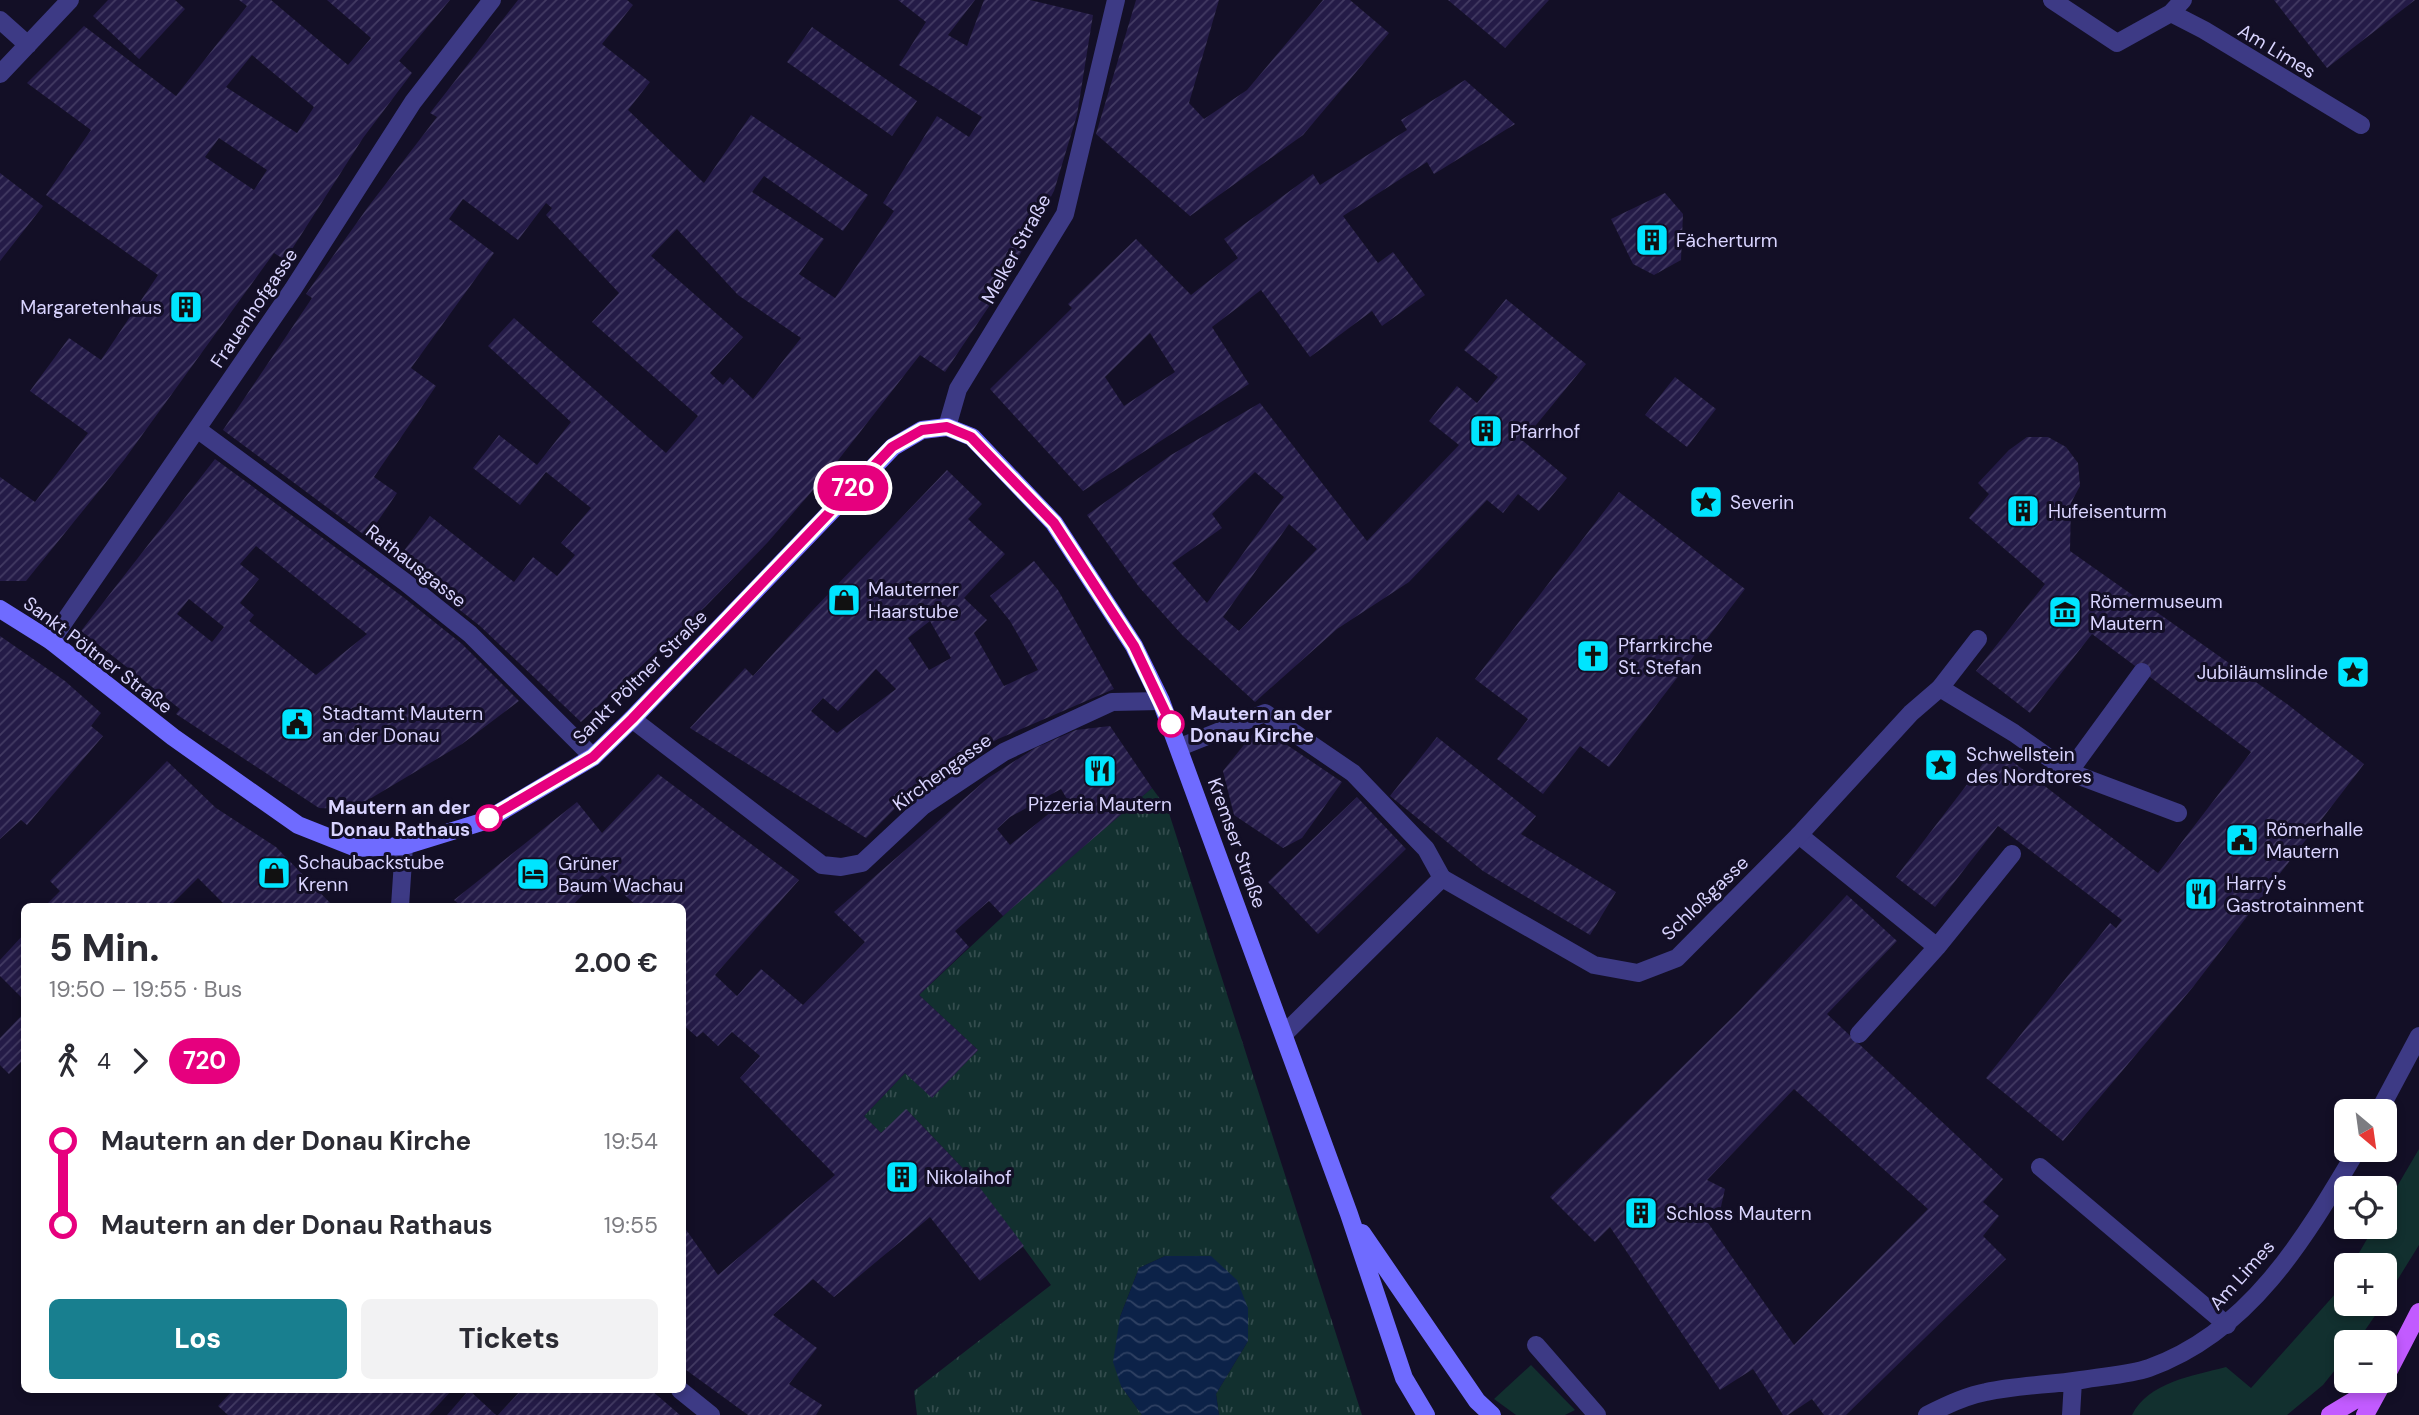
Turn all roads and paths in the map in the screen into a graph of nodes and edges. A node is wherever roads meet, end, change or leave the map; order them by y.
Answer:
1 (70, 0) edge
2 (492, 0) edge
3 (1116, 0) edge
4 (2052, 0) edge
5 (2177, 7) edge
6 (0, 20) edge
7 (28, 45) junction
8 (0, 74) edge
9 (2361, 125) dead end
10 (947, 427) junction
11 (197, 429) junction
12 (0, 609) edge
13 (1978, 639) dead end
14 (51, 641) junction
15 (2142, 672) dead end
16 (1940, 688) junction
17 (1161, 701) junction
18 (632, 719) junction
19 (1180, 747) junction
20 (593, 757) junction
21 (2069, 772) junction
22 (2178, 813) dead end
23 (1799, 835) junction
24 (404, 846) junction
25 (2012, 854) dead end
26 (1442, 878) junction
27 (400, 903) edge
28 (1937, 947) junction
29 (1284, 1034) junction
30 (1859, 1034) dead end
31 (2419, 1036) edge
32 (2385, 1099) edge
33 (2350, 1162) edge
34 (2040, 1167) dead end
35 (1349, 1214) junction
36 (2419, 1312) edge
37 (2227, 1325) junction
38 (1536, 1345) dead end
39 (2397, 1355) edge
40 (2073, 1381) junction
41 (684, 1393) edge
42 (2365, 1393) edge
43 (2377, 1393) edge
44 (711, 1415) edge
45 (1426, 1415) edge
46 (1492, 1415) edge
47 (1597, 1415) edge
48 (1927, 1415) edge
49 (2071, 1415) edge
50 (2330, 1415) edge
51 (2365, 1415) edge

1 - 7 street
2 - 11 street, Frauenhofgasse
3 - 10 street, Melker Straße
4 - 5 street
5 - 9 street, Am Limes
6 - 7 street
7 - 8 street
10 - 17 main road, Kremser Straße
10 - 18 main road, Sankt Pöltner Straße
11 - 14 street, Frauenhofgasse
11 - 20 street, Rathausgasse
12 - 14 main road, Sankt Pöltner Straße
13 - 16 street, Schloßgasse
14 - 24 main road, Sankt Pöltner Straße
15 - 21 street
16 - 21 street
16 - 23 street, Schloßgasse
17 - 18 street, Kirchengasse
17 - 19 main road, Kremser Straße
18 - 20 main road, Sankt Pöltner Straße
19 - 26 street
19 - 29 main road, Kremser Straße
20 - 24 main road, Sankt Pöltner Straße
21 - 22 street
23 - 26 street, Schloßgasse
23 - 28 street
24 - 27 street
25 - 28 street
26 - 29 street
28 - 30 street
29 - 35 main road, Kremser Straße
31 - 32 street
33 - 37 street, Am Limes
34 - 37 street
35 - 45 main road, Kremser Straße
35 - 46 main road, Kremser Straße
36 - 39 main road
37 - 40 street, Am Limes
38 - 47 street
40 - 48 street, Am Limes
40 - 49 street
41 - 44 street
42 - 50 main road
43 - 51 main road

